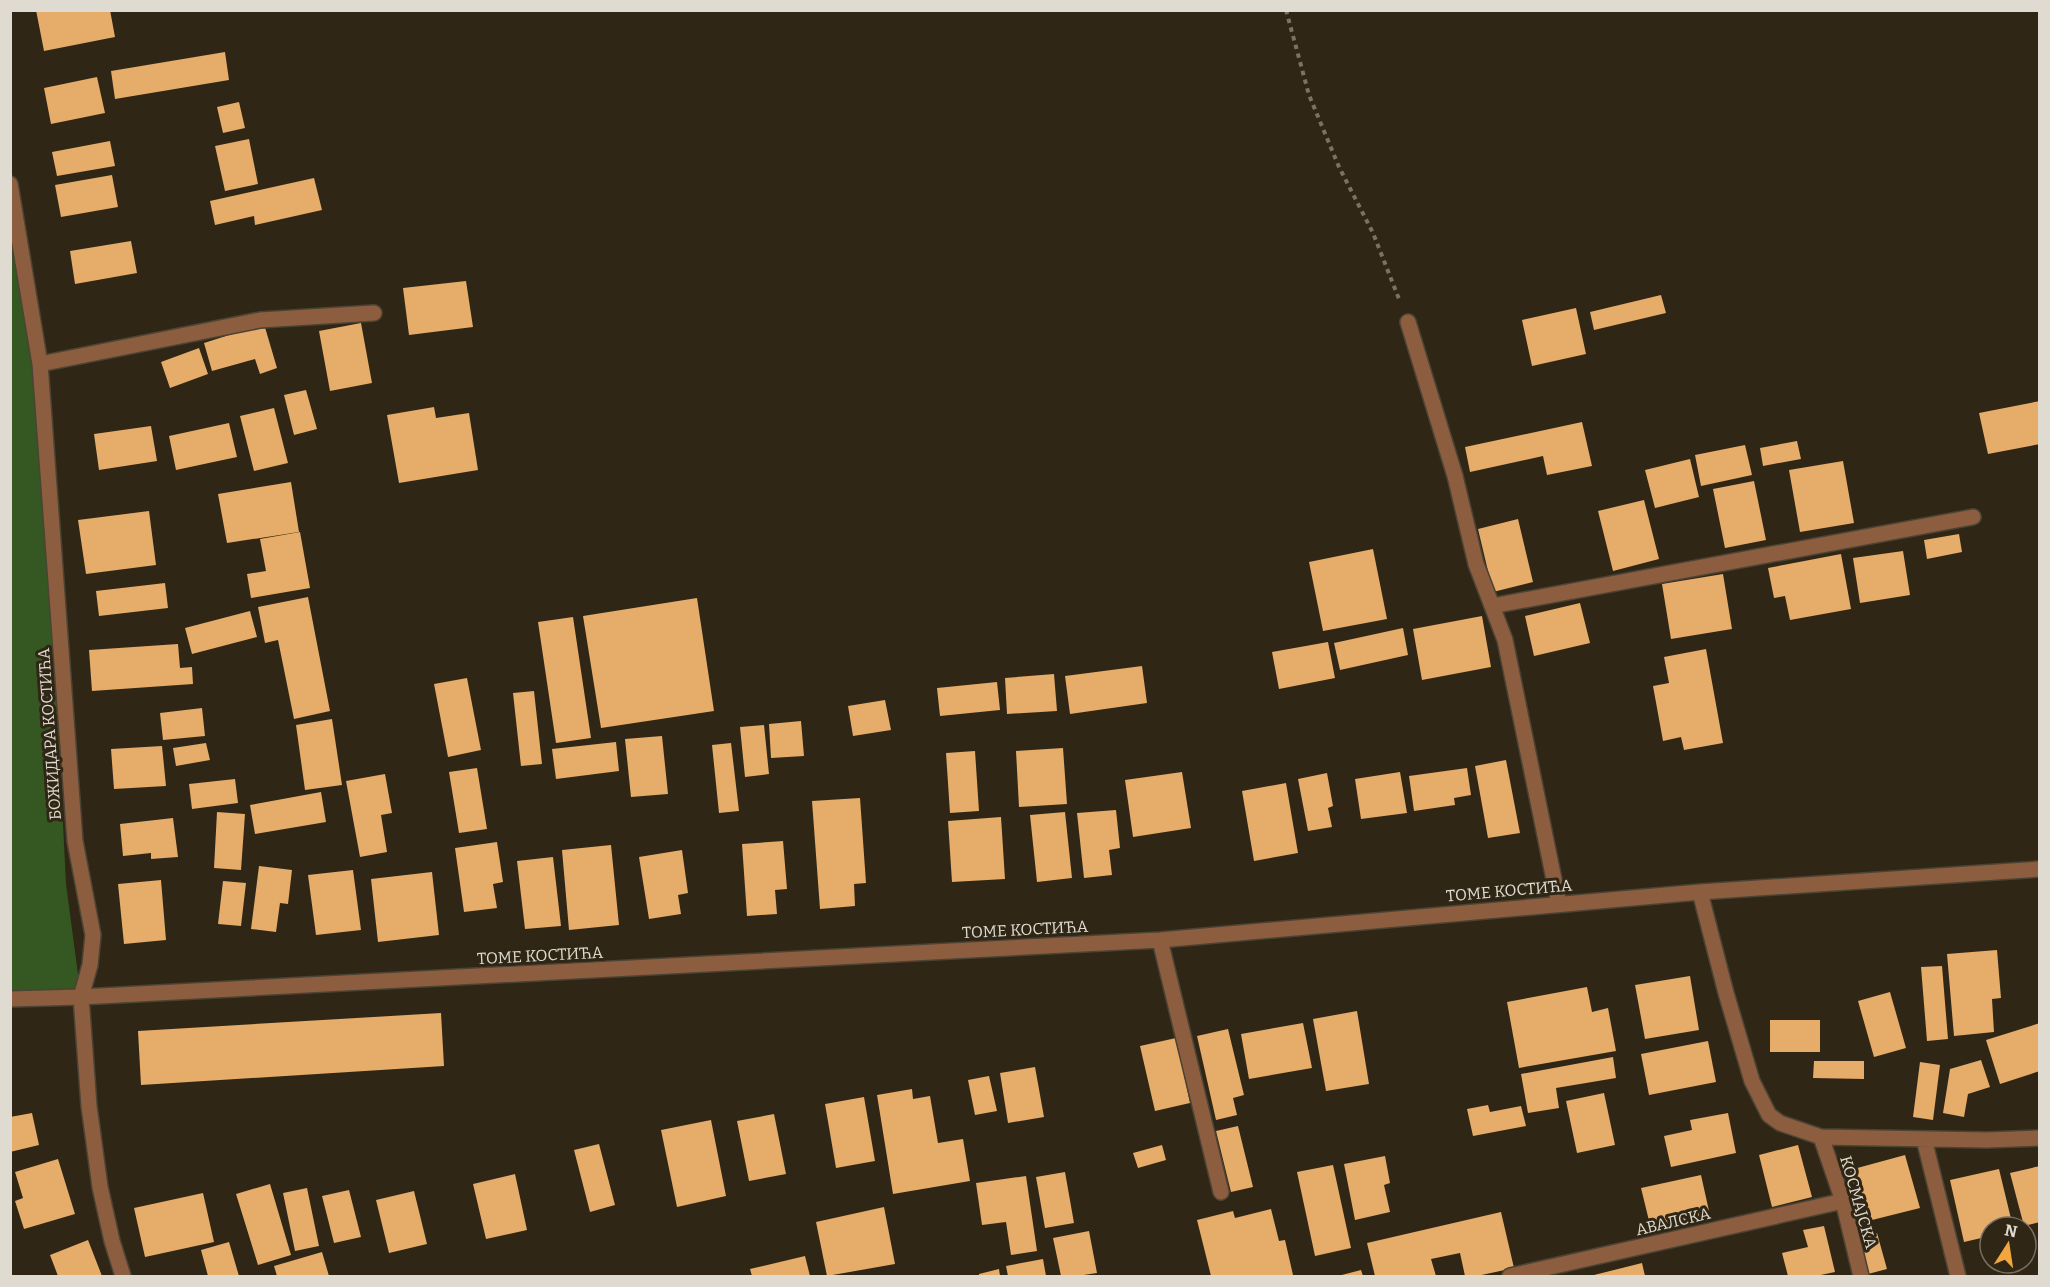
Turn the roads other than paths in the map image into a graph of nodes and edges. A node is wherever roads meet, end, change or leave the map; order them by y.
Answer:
1 (10, 184) edge
2 (374, 313) dead end
3 (1408, 322) road end
4 (40, 364) junction
5 (1973, 517) dead end
6 (1492, 606) junction
7 (2040, 869) edge
8 (1700, 892) junction
9 (1559, 904) junction
10 (1160, 940) junction
11 (81, 997) junction
12 (10, 999) edge
13 (1821, 1137) junction
14 (1924, 1138) junction
15 (2040, 1138) edge
16 (1221, 1192) dead end
17 (1843, 1201) junction
18 (123, 1276) edge
19 (1510, 1276) edge
20 (1861, 1276) edge
21 (1958, 1276) edge

1 - 4 street, БОЖИДАРА КОСТИЋА
2 - 4 street
3 - 6 street
4 - 11 street, БОЖИДАРА КОСТИЋА
5 - 6 street
6 - 9 street
7 - 8 street, ТОМЕ КОСТИЋА
8 - 9 street, ТОМЕ КОСТИЋА
8 - 13 street
9 - 10 street, ТОМЕ КОСТИЋА
10 - 11 street, ТОМЕ КОСТИЋА
10 - 16 street
11 - 12 street, ТОМЕ КОСТИЋА
11 - 18 street, БОЖИДАРА КОСТИЋА
13 - 14 street
13 - 17 street, КОСМАЈСКА
14 - 15 street
14 - 21 street
17 - 19 street, АВАЛСКА
17 - 20 street, КОСМАЈСКА

